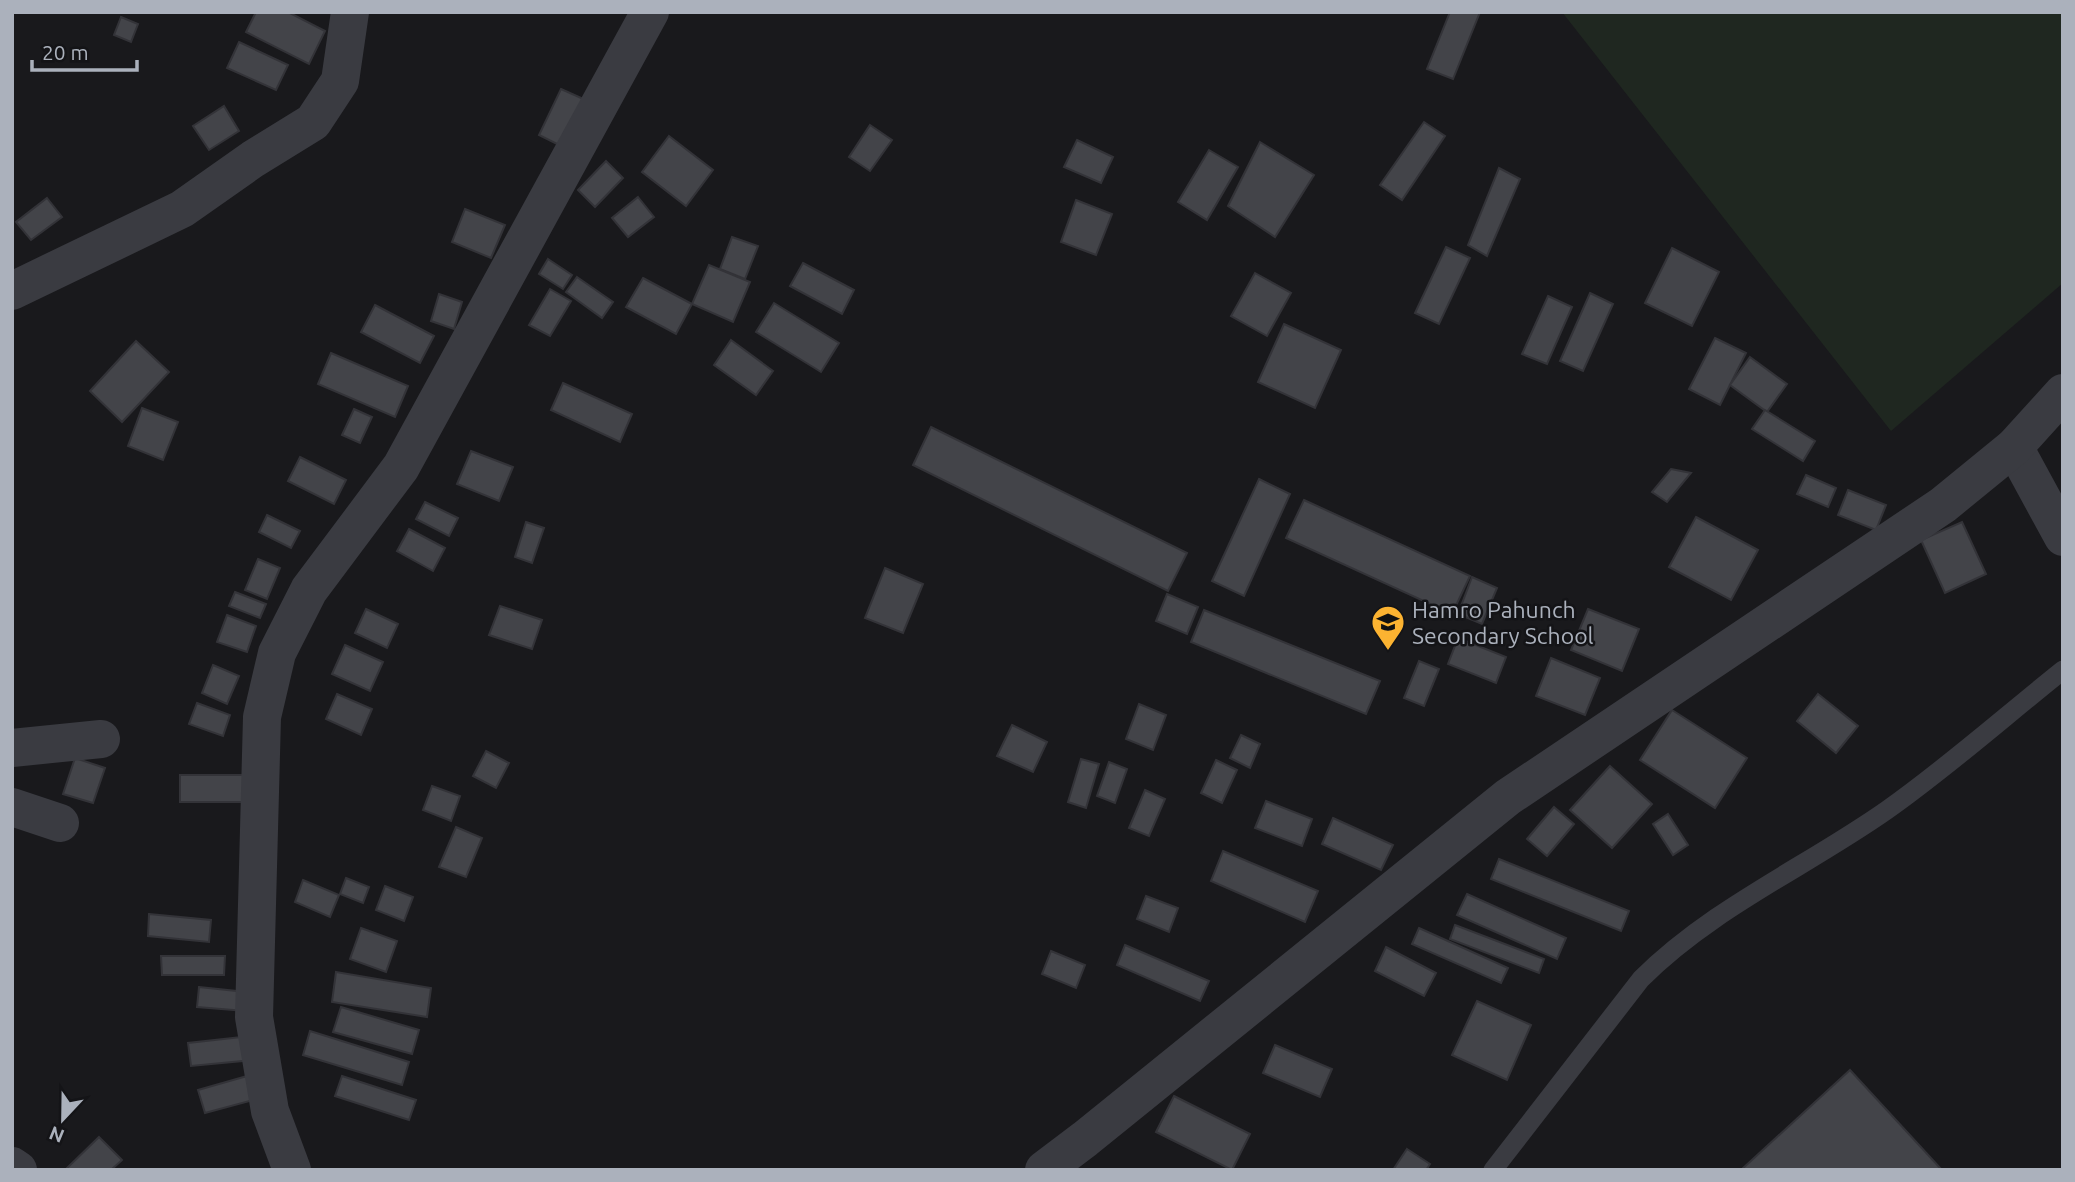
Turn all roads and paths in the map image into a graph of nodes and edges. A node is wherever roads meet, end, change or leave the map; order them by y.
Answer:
1 (350, 12) edge
2 (650, 12) edge
3 (12, 290) edge
4 (2063, 393) edge
5 (2014, 447) junction
6 (2063, 537) edge
7 (2063, 670) edge
8 (102, 739) dead end
9 (12, 748) edge
10 (12, 807) edge
11 (60, 822) dead end
12 (12, 1166) edge
13 (18, 1170) edge
14 (292, 1170) edge
15 (1044, 1170) edge
16 (1493, 1170) edge

1 - 3 street
2 - 14 street
4 - 5 street
5 - 6 street
5 - 15 street
7 - 16 lane
8 - 9 street
10 - 11 street
12 - 13 street

